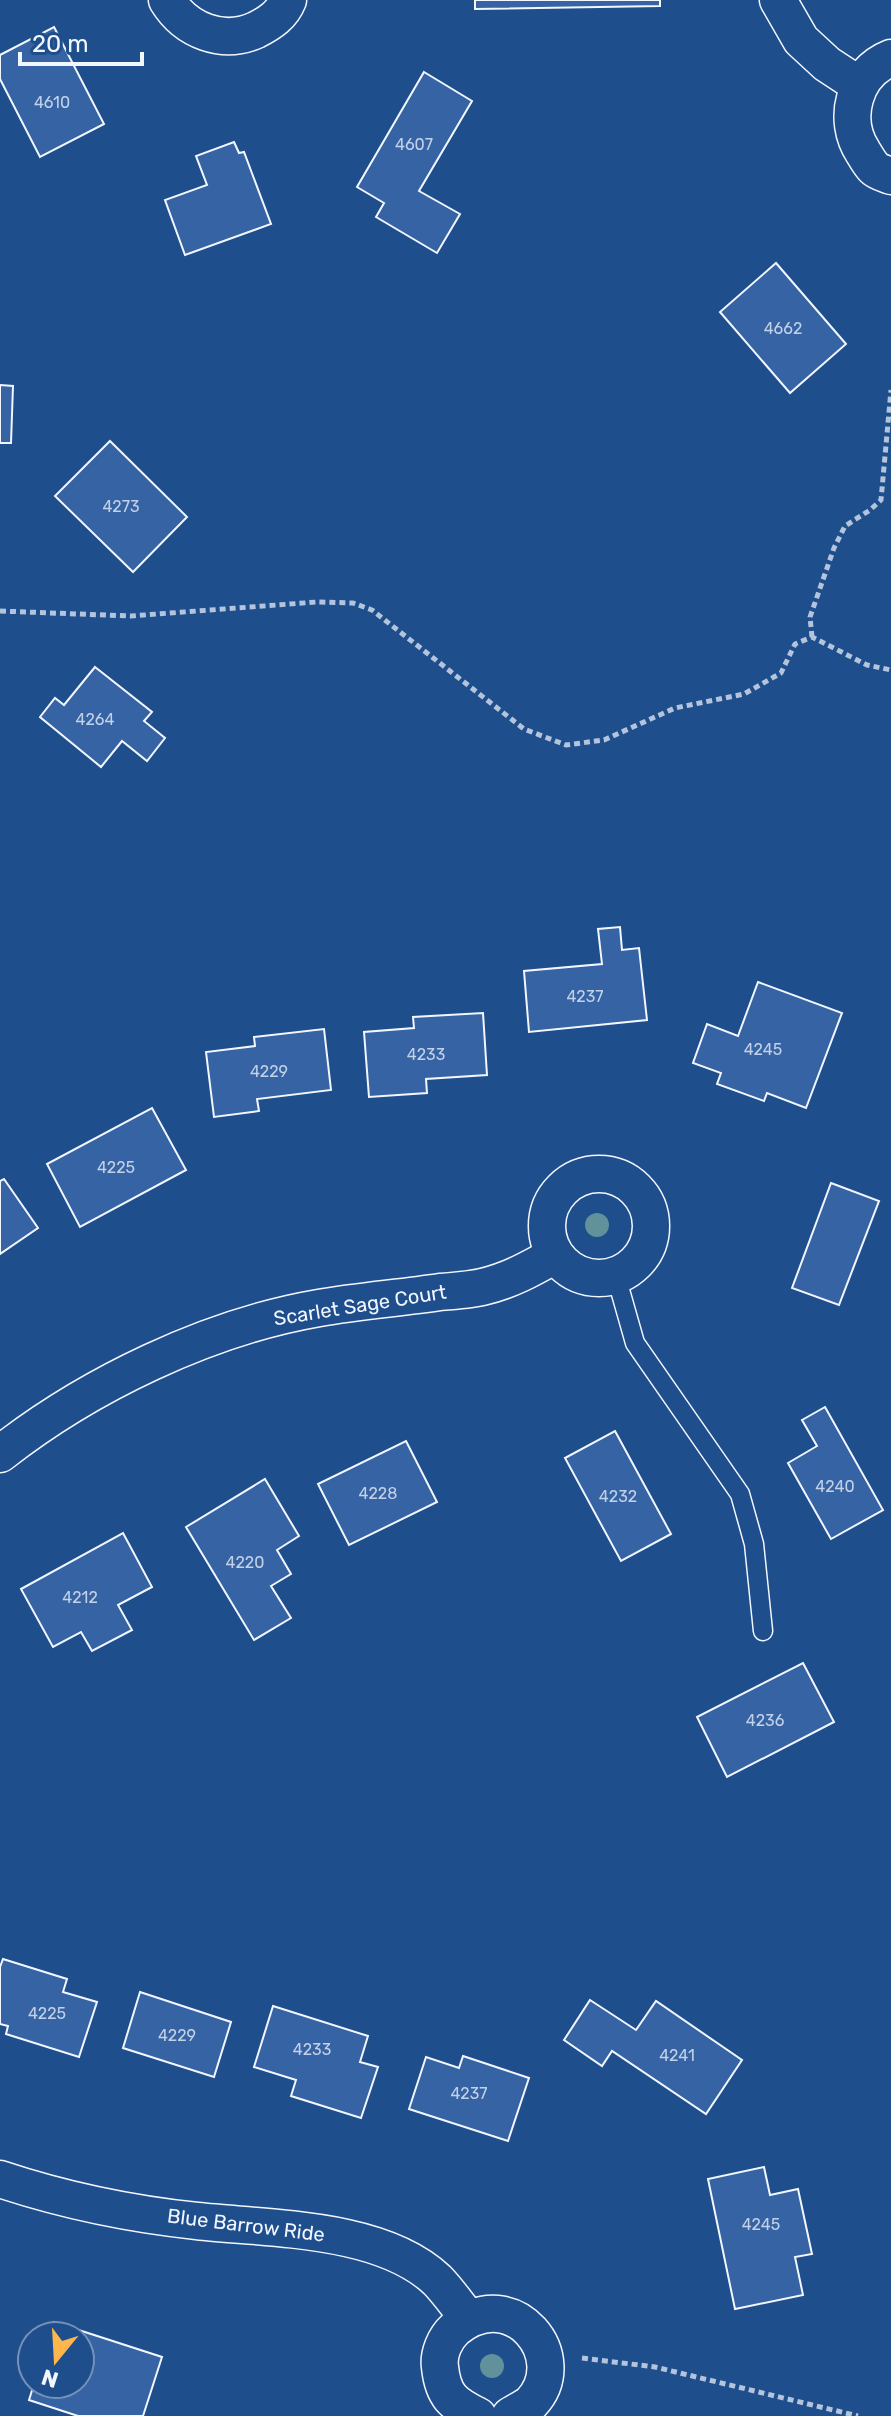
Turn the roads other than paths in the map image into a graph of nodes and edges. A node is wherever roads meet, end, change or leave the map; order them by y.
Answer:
1 (167, 0) edge
2 (288, 0) edge
3 (778, 0) edge
4 (891, 58) edge
5 (859, 85) junction
6 (891, 176) edge
7 (555, 1255) junction
8 (616, 1276) junction
9 (0, 1454) edge
10 (763, 1631) dead end
11 (0, 2179) edge
12 (468, 2318) junction
13 (478, 2416) edge
14 (510, 2416) edge

1 - 2 street
3 - 5 street
4 - 5 street
5 - 6 street
7 - 8 street
7 - 8 street
7 - 9 street, Scarlet Sage Court
8 - 10 lane
11 - 12 street, Blue Barrow Ride
12 - 13 street
12 - 14 street

